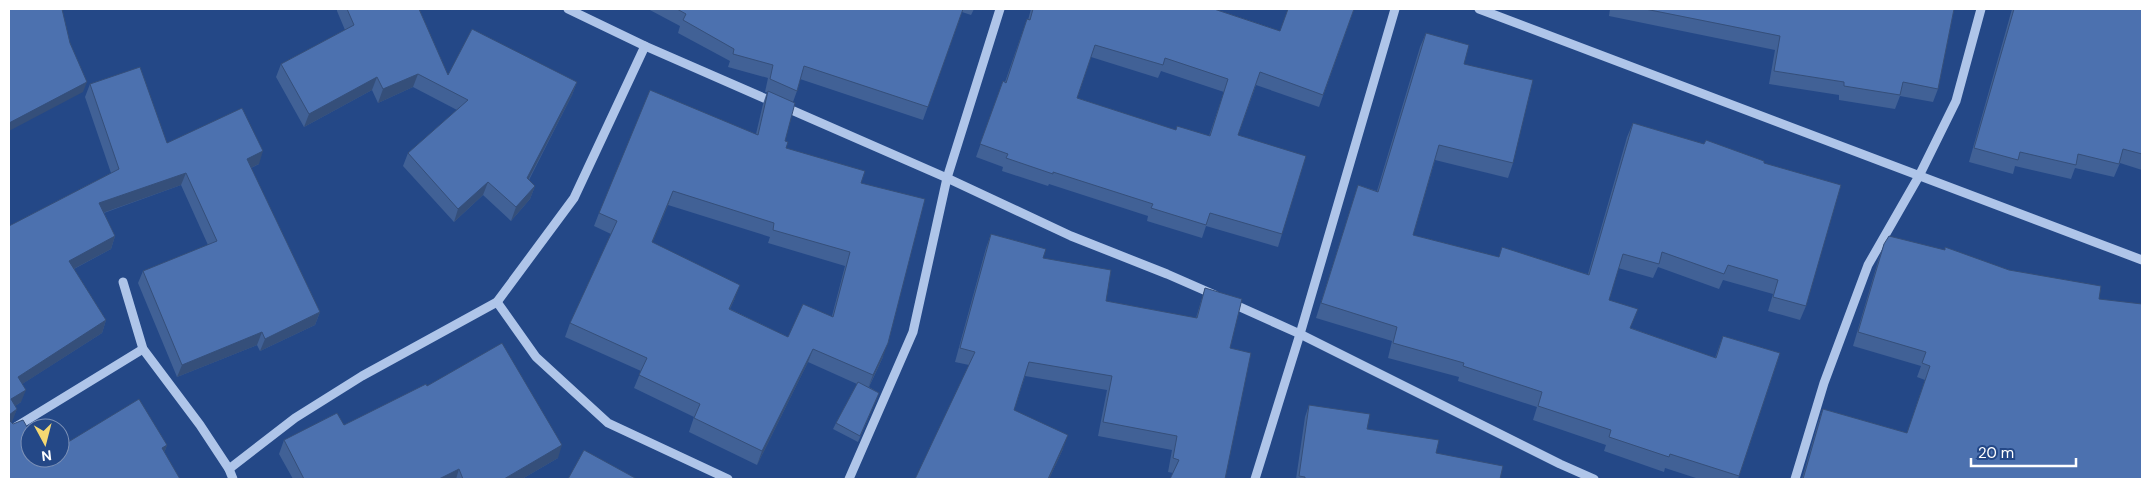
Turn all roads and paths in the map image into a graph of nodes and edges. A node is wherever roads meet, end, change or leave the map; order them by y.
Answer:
1 (568, 9) edge
2 (1000, 9) edge
3 (1395, 9) edge
4 (1479, 9) edge
5 (1980, 9) edge
6 (646, 46) junction
7 (1919, 176) junction
8 (947, 178) junction
9 (2142, 260) edge
10 (123, 282) dead end
11 (497, 302) junction
12 (1300, 334) junction
13 (143, 349) junction
14 (9, 431) edge
15 (229, 469) junction
16 (233, 479) edge
17 (728, 479) edge
18 (849, 479) edge
19 (1255, 479) edge
20 (1594, 479) edge
21 (1795, 479) edge

1 - 6 street
2 - 8 street
3 - 12 street
4 - 7 street
5 - 7 street
6 - 8 street
6 - 11 street
7 - 9 street
7 - 21 street
8 - 12 street
8 - 18 street
10 - 13 street
11 - 15 street
11 - 17 street
12 - 19 street
12 - 20 street
13 - 14 street
13 - 15 street
15 - 16 street

